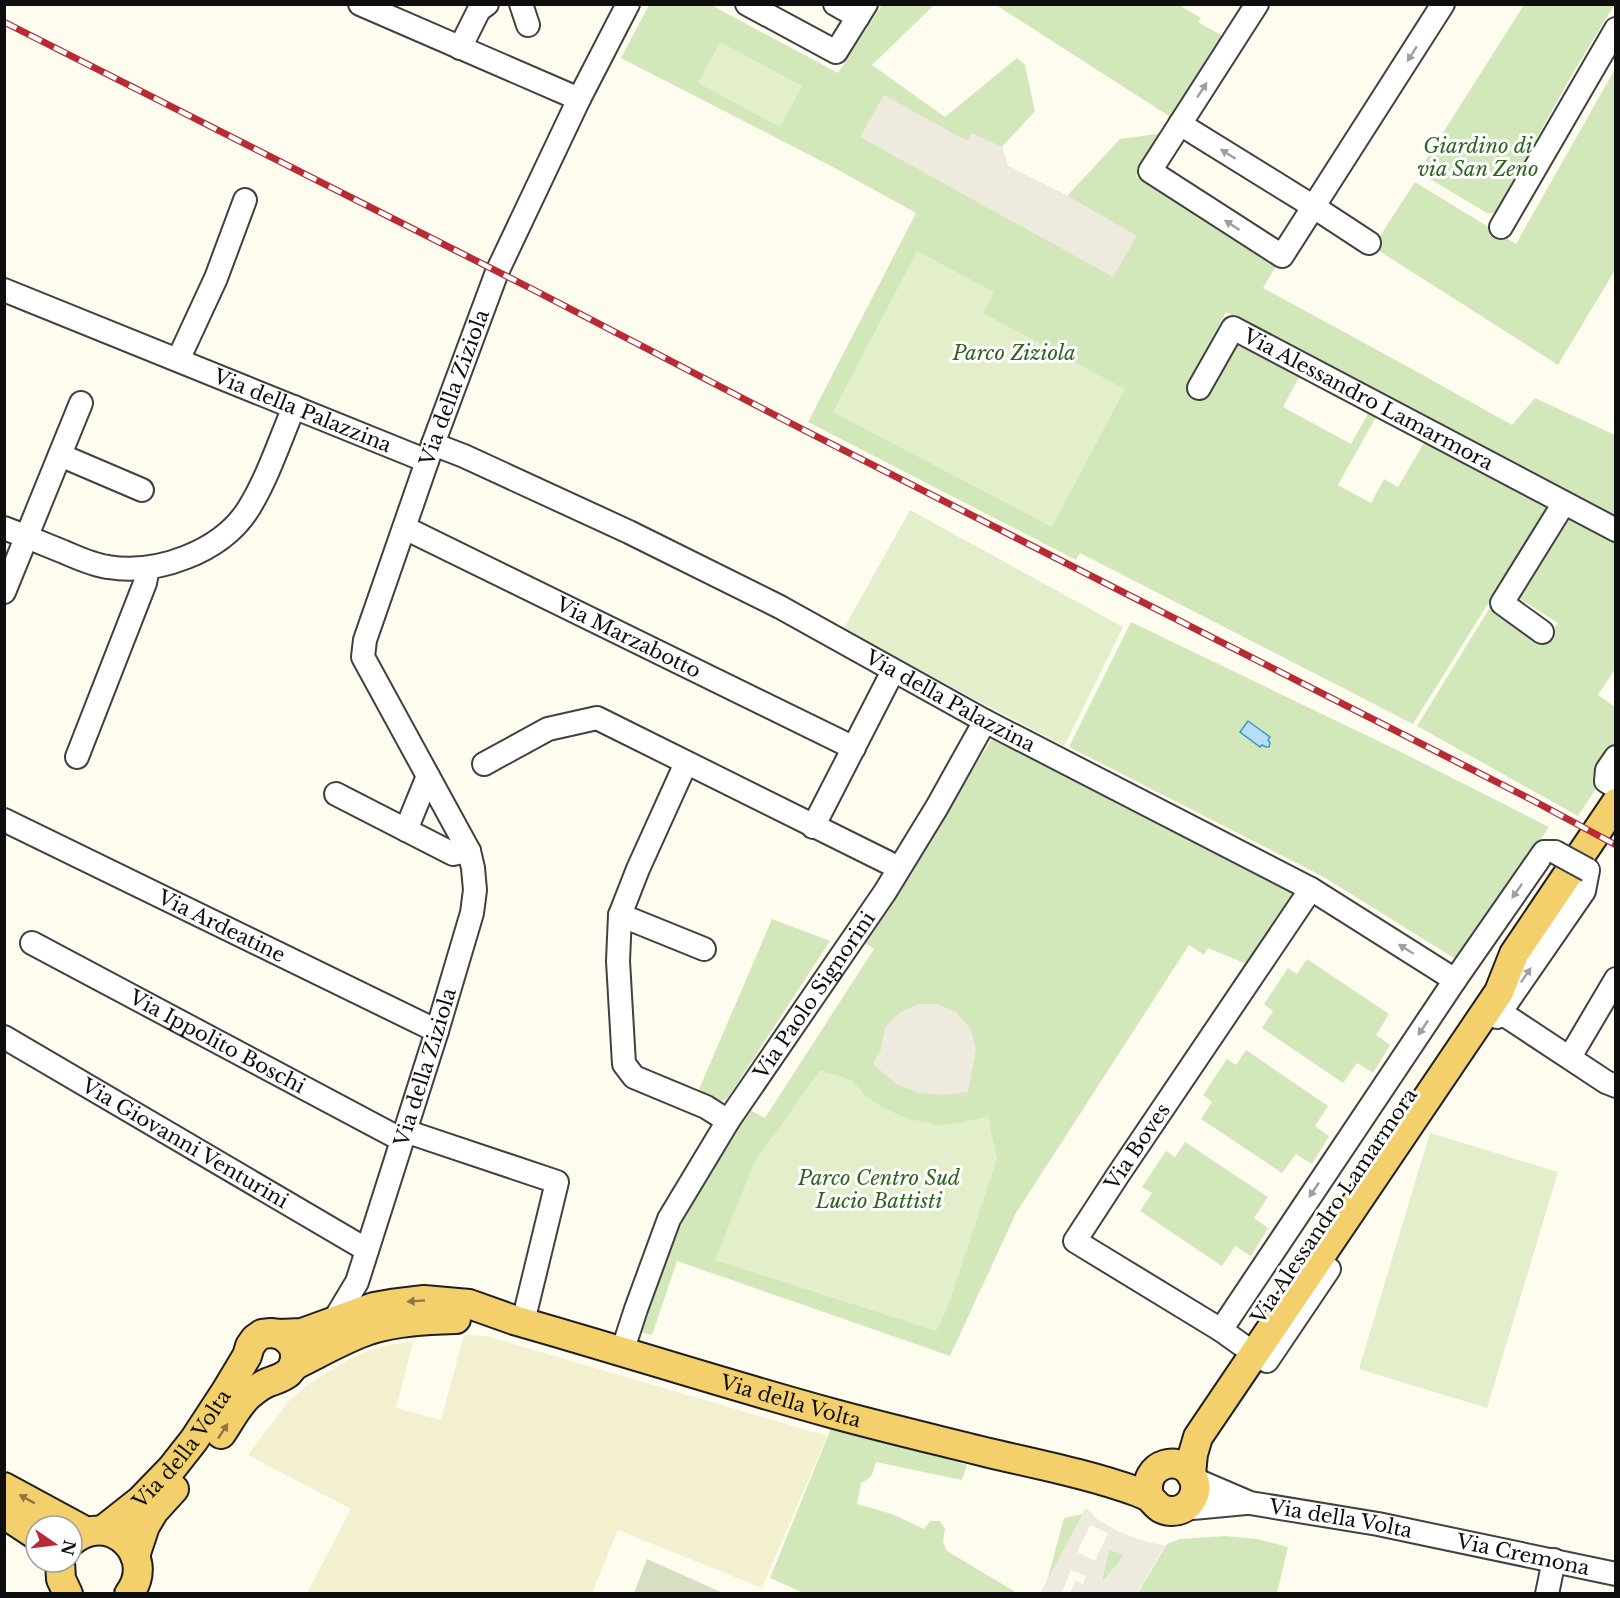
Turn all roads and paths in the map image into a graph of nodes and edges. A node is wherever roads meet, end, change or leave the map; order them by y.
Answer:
1 (360, 4) edge
2 (487, 4) edge
3 (628, 4) edge
4 (747, 4) edge
5 (835, 4) edge
6 (1257, 4) edge
7 (1443, 4) edge
8 (862, 11) edge
9 (1616, 29) edge
10 (460, 48) junction
11 (579, 99) junction
12 (1180, 124) junction
13 (245, 200) dead end
14 (1314, 207) junction
15 (1501, 227) dead end
16 (1369, 243) dead end
17 (4, 290) edge
18 (178, 360) junction
19 (1199, 388) dead end
20 (81, 403) dead end
21 (294, 407) junction
22 (430, 452) junction
23 (60, 455) junction
24 (142, 490) dead end
25 (1564, 503) junction
26 (4, 528) edge
27 (405, 528) junction
28 (1616, 530) edge
29 (26, 536) junction
30 (148, 568) junction
31 (4, 592) edge
32 (1542, 632) dead end
33 (892, 671) junction
34 (986, 721) junction
35 (854, 748) junction
36 (77, 757) dead end
37 (1616, 757) edge
38 (686, 763) junction
39 (484, 764) dead end
40 (428, 777) junction
41 (1612, 791) edge
42 (336, 794) dead end
43 (4, 820) edge
44 (813, 827) junction
45 (406, 830) junction
46 (469, 851) junction
47 (899, 868) junction
48 (1311, 889) junction
49 (620, 915) junction
50 (32, 943) dead end
51 (704, 949) dead end
52 (1616, 979) edge
53 (1455, 980) junction
54 (1500, 1012) junction
55 (436, 1031) junction
56 (4, 1037) edge
57 (1570, 1057) junction
58 (1616, 1086) edge
59 (728, 1121) junction
60 (403, 1135) junction
61 (367, 1250) junction
62 (357, 1282) junction
63 (360, 1312) junction
64 (518, 1321) junction
65 (333, 1322) junction
66 (279, 1334) junction
67 (1239, 1343) junction
68 (325, 1350) junction
69 (622, 1352) junction
70 (247, 1356) junction
71 (282, 1373) junction
72 (1193, 1476) junction
73 (1153, 1479) junction
74 (4, 1487) edge
75 (1250, 1503) junction
76 (1182, 1509) junction
77 (4, 1514) edge
78 (24, 1527) edge
79 (87, 1534) edge
80 (1432, 1535) joint
81 (1554, 1560) junction
82 (134, 1573) edge
83 (1616, 1574) edge
84 (154, 1593) edge
85 (1547, 1593) edge

1 - 10 street
2 - 10 street
3 - 11 street, Via della Ziziola
4 - 8 street
5 - 8 street
12 -> 6 street
7 -> 14 street
9 - 15 street
10 - 11 street
11 - 22 street, Via della Ziziola
14 -> 12 street
14 -> 12 street
13 - 18 street
14 - 16 street
17 - 18 street, Via della Palazzina
18 - 21 street, Via della Palazzina
19 - 25 street, Via Alessandro Lamarmora
20 - 23 street
21 - 22 street, Via della Palazzina
21 - 30 street
22 - 27 street, Via della Ziziola
22 - 33 street, Via della Palazzina
23 - 24 street
23 - 29 street
25 - 28 street, Via Alessandro Lamarmora
25 - 32 street
26 - 29 street
27 - 35 street, Via Marzabotto
27 - 40 street, Via della Ziziola
29 - 30 street
29 - 31 street
30 - 36 street
33 - 34 street, Via della Palazzina
33 - 35 street
34 - 47 street, Via Paolo Signorini
34 - 48 street, Via della Palazzina
35 - 44 street
37 - 41 street, Via Alessandro Lamarmora
38 - 39 street
38 - 44 street
38 - 49 street
40 - 45 street
40 - 46 street, Via della Ziziola
41 - 67 main road, Via Alessandro Lamarmora
42 - 45 street
43 - 55 street, Via Ardeatine
44 - 47 street
45 - 46 street
46 - 55 street, Via della Ziziola
47 - 59 street, Via Paolo Signorini
53 -> 48 street, Via della Palazzina
48 - 67 street, Via Boves
49 - 51 street
49 - 59 street
50 - 60 street, Via Ippolito Boschi
52 - 57 street
54 -> 53 street, Via Alessandro Lamarmora, bridge
53 -> 67 street, Via Alessandro Lamarmora
54 - 57 street
54 - 67 street, Via Alessandro Lamarmora
55 - 60 street, Via della Ziziola
56 - 61 street, Via Giovanni Venturini
57 - 58 street
59 - 69 street, Via Paolo Signorini
60 - 61 street, Via della Ziziola
60 - 64 street, Via Ippolito Boschi
61 - 62 street, Via della Ziziola
62 - 63 street
62 - 65 street
64 -> 63 main road, Via della Volta
63 - 65 main road, Via della Volta
63 - 68 street
64 - 68 main road, Via della Volta
64 - 69 main road, Via della Volta
65 - 66 main road, Via della Volta
66 - 70 main road, Via della Volta
66 - 71 main road
67 - 72 main road, Via Alessandro Lamarmora
67 - 73 main road, Via Alessandro Lamarmora
68 - 71 main road, Via della Volta
69 - 73 main road, Via della Volta
70 - 71 main road
70 - 79 main road, Via della Volta
82 -> 71 main road, Via della Volta
72 - 73 main road, Via della Volta
72 - 75 street, Via della Volta
72 - 76 main road
73 - 76 main road, Via della Volta
79 -> 74 main road
75 - 76 street, Via della Volta
75 - 80 street, Via della Volta
77 - 78 main road
79 - 82 main road
80 - 81 street, Via Cremona
81 - 83 street, Via Cremona
81 - 85 street
82 - 84 main road

